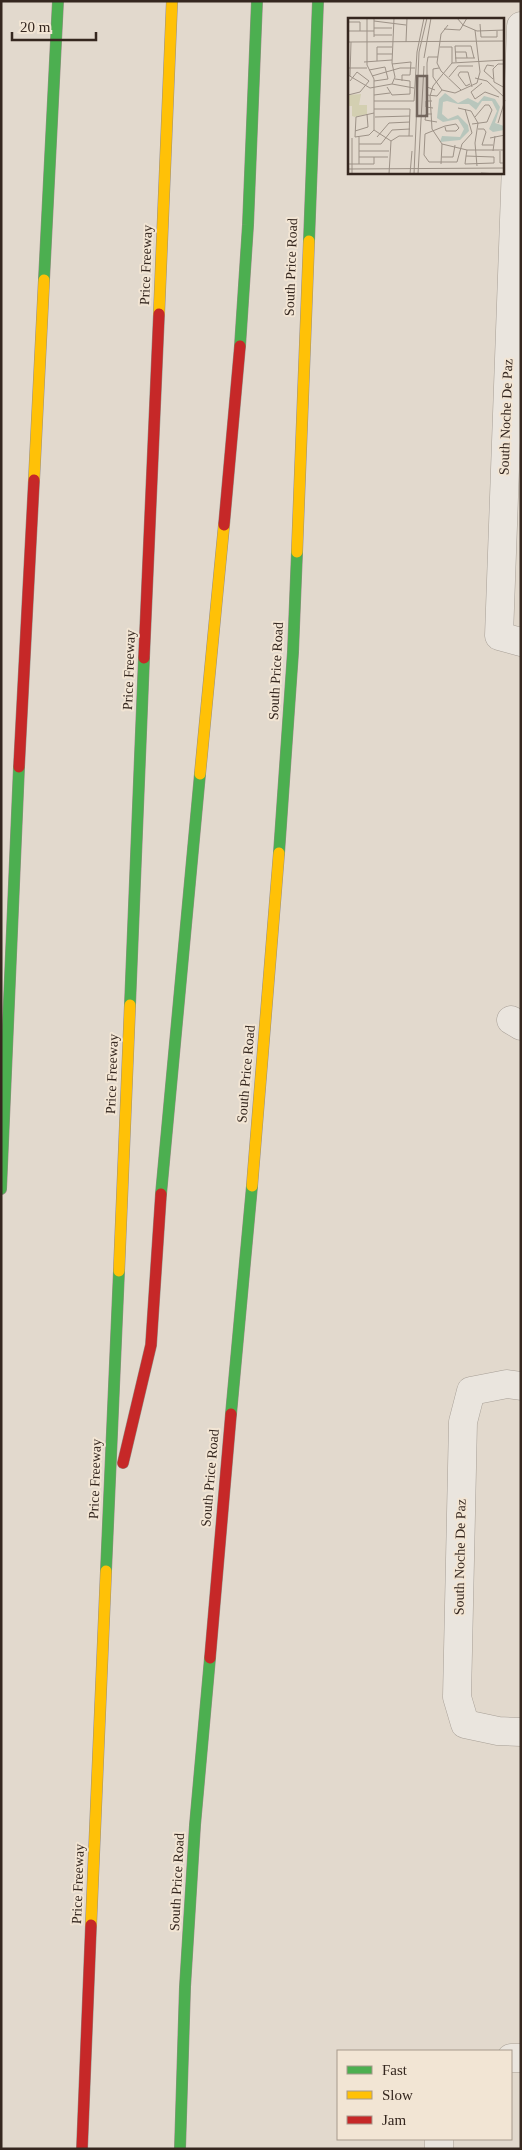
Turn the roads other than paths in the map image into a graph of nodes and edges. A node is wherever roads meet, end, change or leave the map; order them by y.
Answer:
1 (58, 1) edge
2 (172, 1) edge
3 (257, 1) edge
4 (318, 1) edge
5 (521, 26) edge
6 (515, 331) edge
7 (521, 642) edge
8 (1, 893) edge
9 (11, 935) junction
10 (1, 1189) edge
11 (521, 1386) edge
12 (108, 1525) junction
13 (521, 1732) edge
14 (82, 2149) edge
15 (180, 2149) edge

1 - 9 main road
2 - 12 main road, Price Freeway
3 - 12 main road
4 - 15 main road, South Price Road
5 - 6 street, South Noche De Paz
6 - 7 street, South Noche De Paz
8 - 9 main road
9 - 10 main road
11 - 13 street, South Noche De Paz
12 - 14 main road, Price Freeway

